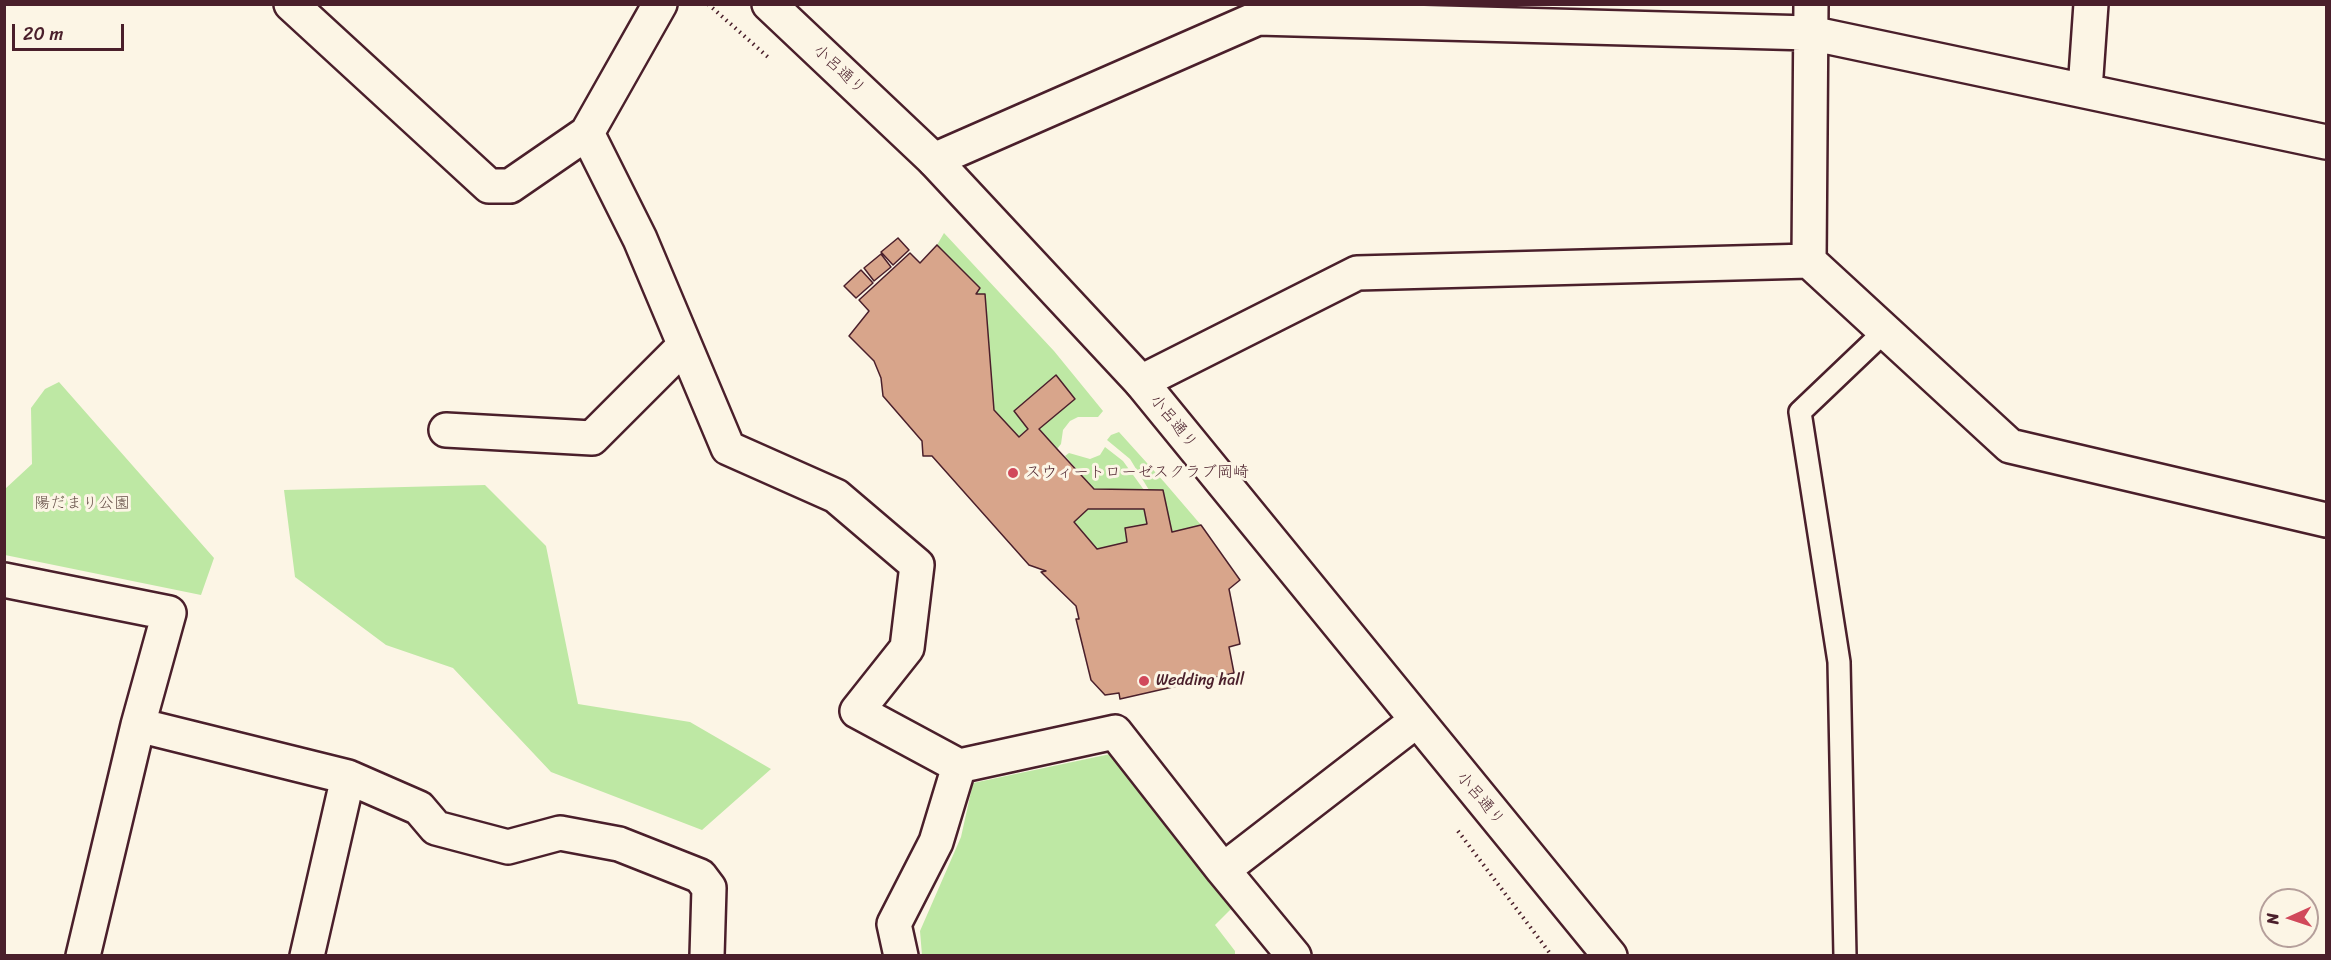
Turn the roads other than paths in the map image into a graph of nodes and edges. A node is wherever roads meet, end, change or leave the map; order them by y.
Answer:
1 (291, 4) edge
2 (660, 4) edge
3 (769, 4) edge
4 (2091, 4) edge
5 (1810, 19) edge
6 (2085, 90) junction
7 (587, 133) junction
8 (2326, 142) edge
9 (934, 160) junction
10 (1809, 261) junction
11 (1886, 331) junction
12 (684, 346) junction
13 (1141, 382) junction
14 (446, 430) dead end
15 (2326, 520) edge
16 (4, 580) edge
17 (1416, 721) junction
18 (138, 725) junction
19 (959, 766) junction
20 (348, 777) junction
21 (1223, 870) junction
22 (83, 956) edge
23 (307, 956) edge
24 (707, 956) edge
25 (901, 956) edge
26 (1294, 956) edge
27 (1610, 956) edge
28 (1845, 956) edge

1 - 7 street
2 - 7 street
3 - 9 street, 小呂通り
4 - 6 street
5 - 6 street
5 - 9 street
5 - 10 street
6 - 8 street
7 - 12 street
9 - 13 street, 小呂通り
10 - 11 street
10 - 13 street
11 - 15 street
11 - 28 lane
12 - 14 street
12 - 19 street
13 - 17 street, 小呂通り
16 - 18 street
17 - 21 street
17 - 27 street, 小呂通り
18 - 20 street
18 - 22 street
19 - 21 street
19 - 25 street
20 - 23 street
20 - 24 street
21 - 26 street

